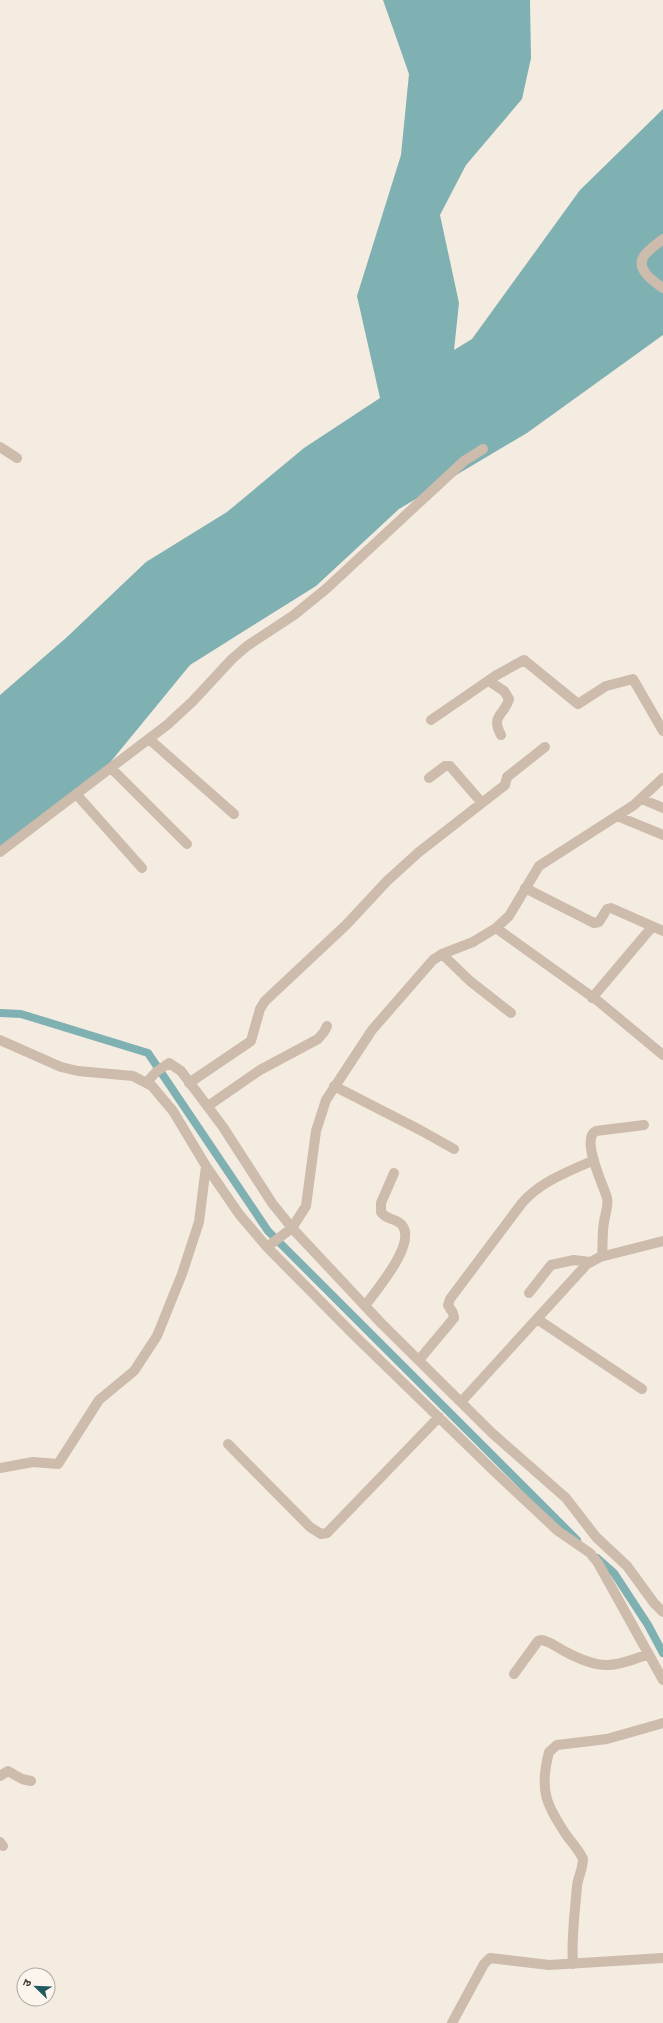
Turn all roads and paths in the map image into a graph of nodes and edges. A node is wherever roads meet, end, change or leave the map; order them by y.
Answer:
1 (663, 239) edge
2 (663, 288) edge
3 (0, 447) edge
4 (483, 449) dead end
5 (17, 458) dead end
6 (489, 680) junction
7 (431, 720) dead end
8 (663, 731) edge
9 (501, 735) dead end
10 (149, 739) junction
11 (545, 747) dead end
12 (111, 768) junction
13 (429, 778) dead end
14 (663, 778) edge
15 (77, 795) junction
16 (642, 799) junction
17 (482, 803) junction
18 (663, 808) edge
19 (234, 814) dead end
20 (617, 816) junction
21 (663, 835) edge
22 (186, 844) dead end
23 (0, 852) edge
24 (142, 868) dead end
25 (525, 888) junction
26 (652, 927) junction
27 (496, 928) junction
28 (663, 931) edge
29 (442, 954) junction
30 (592, 998) junction
31 (511, 1013) dead end
32 (327, 1026) dead end
33 (0, 1040) edge
34 (663, 1055) edge
35 (147, 1082) junction
36 (189, 1083) junction
37 (334, 1086) junction
38 (208, 1106) junction
39 (644, 1125) dead end
40 (454, 1149) dead end
41 (594, 1160) junction
42 (206, 1166) junction
43 (394, 1173) dead end
44 (292, 1228) junction
45 (663, 1241) edge
46 (270, 1244) junction
47 (602, 1256) junction
48 (590, 1262) junction
49 (529, 1292) dead end
50 (365, 1306) junction
51 (537, 1319) junction
52 (419, 1360) junction
53 (642, 1389) dead end
54 (461, 1402) junction
55 (439, 1417) junction
56 (228, 1444) dead end
57 (0, 1468) edge
58 (663, 1612) edge
59 (648, 1654) junction
60 (514, 1674) dead end
61 (663, 1680) edge
62 (663, 1723) edge
63 (0, 1776) edge
64 (31, 1781) dead end
65 (663, 1958) edge
66 (573, 1964) junction
67 (452, 2023) edge

1 - 2 street
3 - 5 street
4 - 10 street
6 - 7 street
6 - 8 street
6 - 9 street
10 - 12 street
10 - 19 street
11 - 17 street
12 - 15 street
12 - 22 street
13 - 17 street
14 - 16 street
15 - 23 street
15 - 24 street
16 - 18 street
16 - 20 street
17 - 36 street
20 - 21 street
20 - 25 street
25 - 26 street
25 - 27 street
26 - 28 street
26 - 30 street
27 - 29 street
27 - 30 street
29 - 31 street
29 - 37 street
30 - 34 street
32 - 38 street
33 - 35 street
35 - 36 street
35 - 42 street
36 - 38 street
37 - 40 street
37 - 44 street
38 - 44 street
39 - 41 street
41 - 47 street
41 - 52 street
42 - 46 street
42 - 57 street
43 - 50 street
44 - 46 street
44 - 50 street
45 - 47 street
46 - 55 street
47 - 48 street
48 - 49 street
48 - 51 street
50 - 52 street
51 - 53 street
51 - 54 street
52 - 54 street
54 - 58 street
55 - 56 street
55 - 59 street
59 - 60 street
59 - 61 street
62 - 66 street
63 - 64 street
65 - 66 street
66 - 67 street

